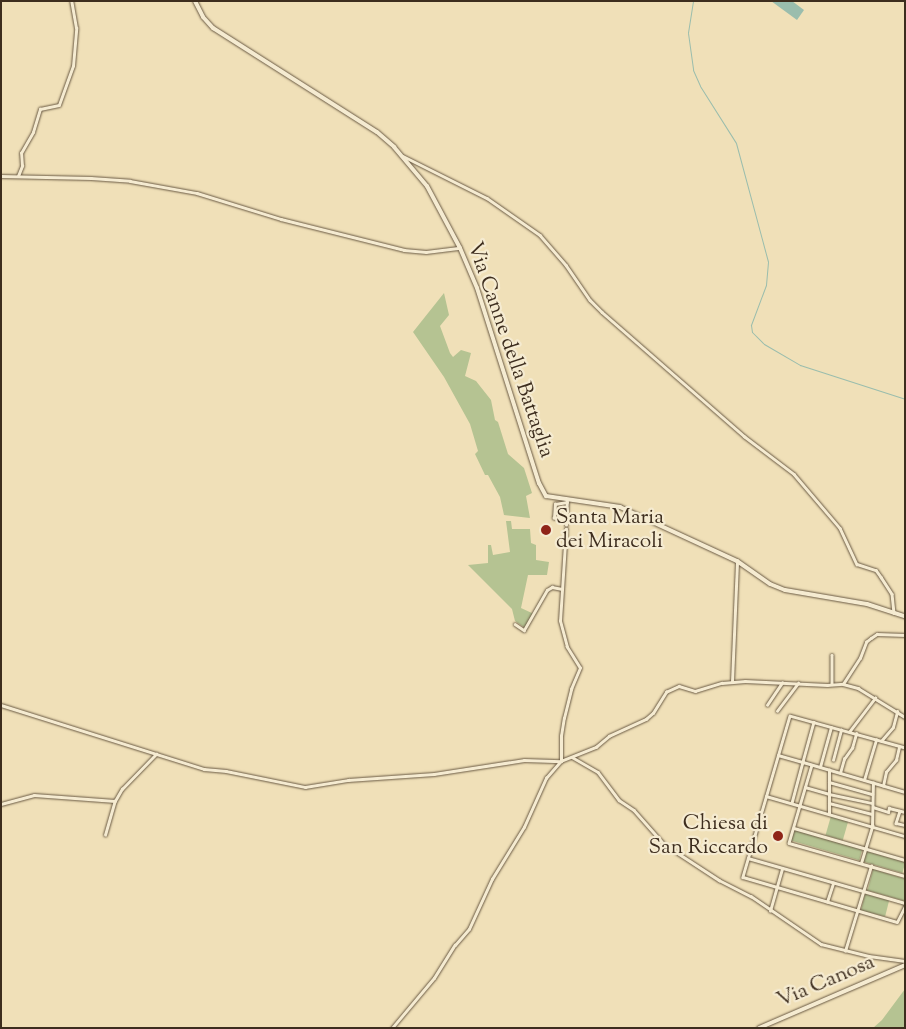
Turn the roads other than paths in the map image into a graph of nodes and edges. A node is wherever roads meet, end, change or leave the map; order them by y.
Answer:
1 (71, 1) edge
2 (195, 1) edge
3 (402, 156) junction
4 (1, 176) edge
5 (18, 176) junction
6 (460, 248) junction
7 (567, 501) junction
8 (566, 519) junction
9 (737, 561) junction
10 (562, 589) junction
11 (894, 613) junction
12 (905, 616) edge
13 (516, 624) dead end
14 (905, 635) edge
15 (832, 655) dead end
16 (732, 682) junction
17 (783, 682) junction
18 (798, 683) junction
19 (832, 684) junction
20 (843, 684) junction
21 (875, 698) junction
22 (1, 704) edge
23 (768, 704) dead end
24 (777, 711) dead end
25 (897, 712) junction
26 (905, 717) edge
27 (814, 722) junction
28 (831, 727) junction
29 (841, 730) junction
30 (849, 732) junction
31 (856, 734) junction
32 (876, 740) junction
33 (881, 741) junction
34 (899, 746) junction
35 (905, 748) edge
36 (156, 754) junction
37 (778, 755) junction
38 (572, 757) junction
39 (832, 760) dead end
40 (561, 761) junction
41 (803, 762) junction
42 (812, 765) junction
43 (820, 767) junction
44 (829, 770) junction
45 (840, 773) junction
46 (864, 780) junction
47 (829, 782) junction
48 (873, 783) junction
49 (883, 786) junction
50 (805, 787) junction
51 (905, 792) edge
52 (829, 794) junction
53 (872, 794) junction
54 (766, 796) junction
55 (115, 801) junction
56 (792, 803) junction
57 (829, 803) junction
58 (1, 804) edge
59 (872, 805) junction
60 (800, 806) junction
61 (900, 811) junction
62 (905, 812) edge
63 (829, 814) junction
64 (872, 814) junction
65 (905, 825) edge
66 (872, 826) junction
67 (794, 828) junction
68 (105, 835) dead end
69 (905, 836) edge
70 (865, 848) junction
71 (748, 858) junction
72 (905, 860) edge
73 (860, 863) junction
74 (871, 866) junction
75 (782, 868) junction
76 (905, 876) edge
77 (833, 883) junction
78 (777, 888) junction
79 (864, 891) junction
80 (827, 902) junction
81 (905, 904) edge
82 (770, 910) junction
83 (857, 911) junction
84 (845, 950) junction
85 (905, 963) edge
86 (392, 1028) edge
87 (760, 1028) edge

1 - 5 street
2 - 3 street, Via Canne della Battaglia
3 - 6 street, Via Canne della Battaglia
3 - 11 street
4 - 5 street
5 - 6 street
6 - 7 street, Via Canne della Battaglia
7 - 8 street
7 - 8 street
7 - 9 street
8 - 10 street
9 - 11 street
9 - 16 street
10 - 13 street
10 - 40 street
11 - 12 street
14 - 20 street
15 - 19 street
16 - 17 street
16 - 38 street
17 - 18 street
17 - 23 street
18 - 19 street
18 - 24 street
19 - 20 street
20 - 21 street
21 - 25 street
21 - 30 street
22 - 36 street
25 - 26 street
25 - 33 street
27 - 28 street
27 - 37 street
27 - 41 street
28 - 29 street
28 - 43 street
29 - 30 street
29 - 39 street
30 - 31 street
31 - 32 street
31 - 45 street
32 - 33 street
32 - 46 street
33 - 34 street
34 - 35 street
34 - 49 street
36 - 40 street
36 - 55 street
37 - 41 street
37 - 54 street
38 - 40 street
38 - 82 street
40 - 86 street
41 - 42 street
41 - 56 street
42 - 43 street
42 - 50 street
43 - 44 street
44 - 45 street
44 - 47 street
45 - 46 street
46 - 48 street
47 - 52 street
47 - 53 street
48 - 49 street
48 - 53 street
49 - 51 street
50 - 52 street
50 - 60 street
52 - 57 street
52 - 59 street
53 - 59 street
54 - 56 street
54 - 71 street
55 - 58 street
55 - 68 street
56 - 60 street
57 - 63 street
57 - 64 street
59 - 61 street
59 - 64 street
60 - 63 street
60 - 67 street
61 - 62 street
61 - 65 street
63 - 66 street
64 - 66 street
66 - 69 street
66 - 70 street
67 - 70 street
67 - 73 street
70 - 72 street
70 - 73 street
71 - 75 street
71 - 78 street
73 - 74 street
74 - 76 street
74 - 79 street
75 - 77 street
75 - 78 street
77 - 79 street
77 - 80 street
78 - 80 street
78 - 82 street
79 - 81 street
79 - 83 street
80 - 83 street
81 - 83 street
82 - 84 street
83 - 84 street
84 - 85 street
85 - 87 street, Via Canosa

